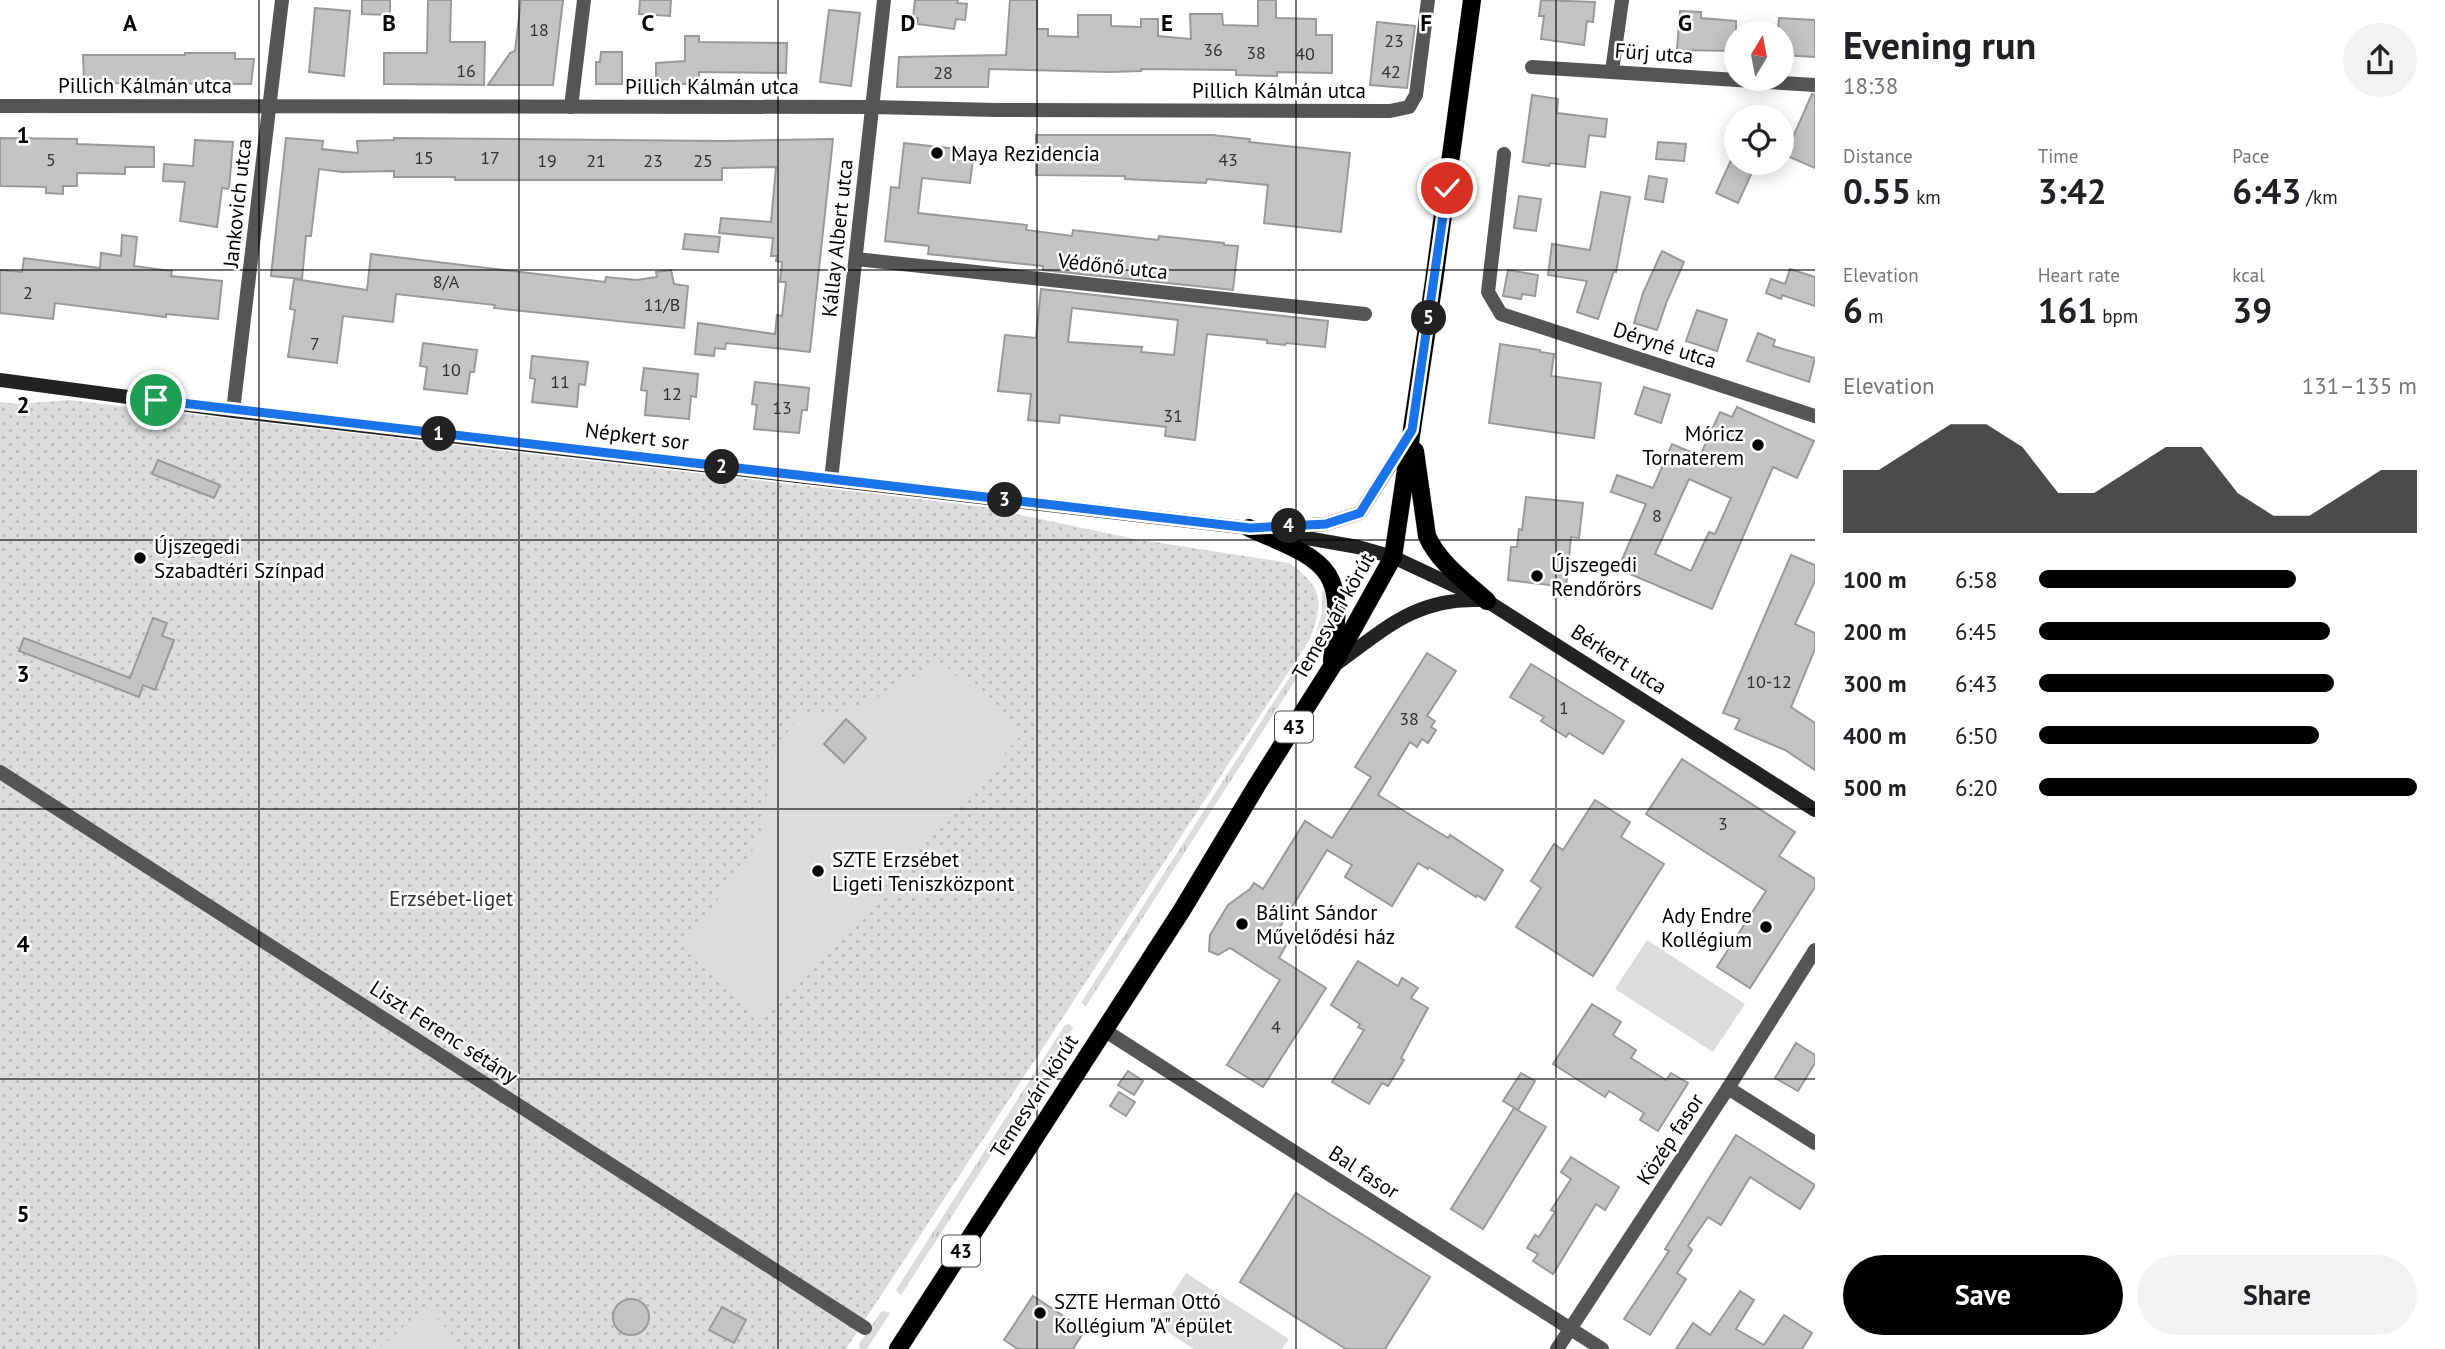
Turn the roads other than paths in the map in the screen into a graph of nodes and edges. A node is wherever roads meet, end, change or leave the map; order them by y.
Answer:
1 (282, 0) edge
2 (584, 0) edge
3 (884, 0) edge
4 (1428, 0) edge
5 (1472, 0) edge
6 (1622, 0) edge
7 (1532, 67) dead end
8 (1612, 71) junction
9 (1815, 85) edge
10 (0, 106) edge
11 (269, 106) junction
12 (571, 107) junction
13 (872, 107) junction
14 (1504, 154) dead end
15 (856, 260) junction
16 (1365, 314) dead end
17 (0, 380) edge
18 (233, 411) junction
19 (1815, 416) edge
20 (1412, 430) junction
21 (831, 480) junction
22 (1250, 528) junction
23 (1393, 557) junction
24 (1487, 601) junction
25 (1331, 668) junction
26 (0, 772) edge
27 (1815, 810) edge
28 (1815, 950) edge
29 (1104, 1030) junction
30 (1728, 1088) junction
31 (1815, 1143) edge
32 (865, 1328) dead end
33 (1570, 1329) junction
34 (898, 1349) edge
35 (1557, 1349) edge
36 (1602, 1349) edge

1 - 11 street, Jankovich utca
2 - 12 street
3 - 13 street, Kállay Albert utca
4 - 13 street, Pillich Kálmán utca
5 - 20 main road, Temesvári körút / 43
6 - 8 street
7 - 8 street, Fürj utca
8 - 9 street, Fürj utca
10 - 11 street, Pillich Kálmán utca
11 - 12 street, Pillich Kálmán utca
11 - 18 street, Jankovich utca
12 - 13 street, Pillich Kálmán utca
13 - 15 street, Kállay Albert utca
14 - 19 street, Déryné utca
15 - 16 street, Védőnő utca
15 - 21 street, Kállay Albert utca
17 - 18 street, Népkert sor
18 - 21 street, Népkert sor
20 - 22 street
20 - 23 main road, Temesvári körút / 43
20 - 24 main road
21 - 22 street, Népkert sor
22 - 23 street, Népkert sor
22 - 25 main road
23 - 24 street, Bérkert utca
23 - 25 main road, Temesvári körút / 43
24 - 25 street
24 - 27 street, Bérkert utca
25 - 29 main road, Temesvári körút / 43
26 - 32 street, Liszt Ferenc sétány
28 - 30 street, Közép fasor
29 - 33 street, Bal fasor
29 - 34 main road, Temesvári körút / 43
30 - 31 street
30 - 33 street, Közép fasor
33 - 35 street, Közép fasor
33 - 36 street, Bal fasor

